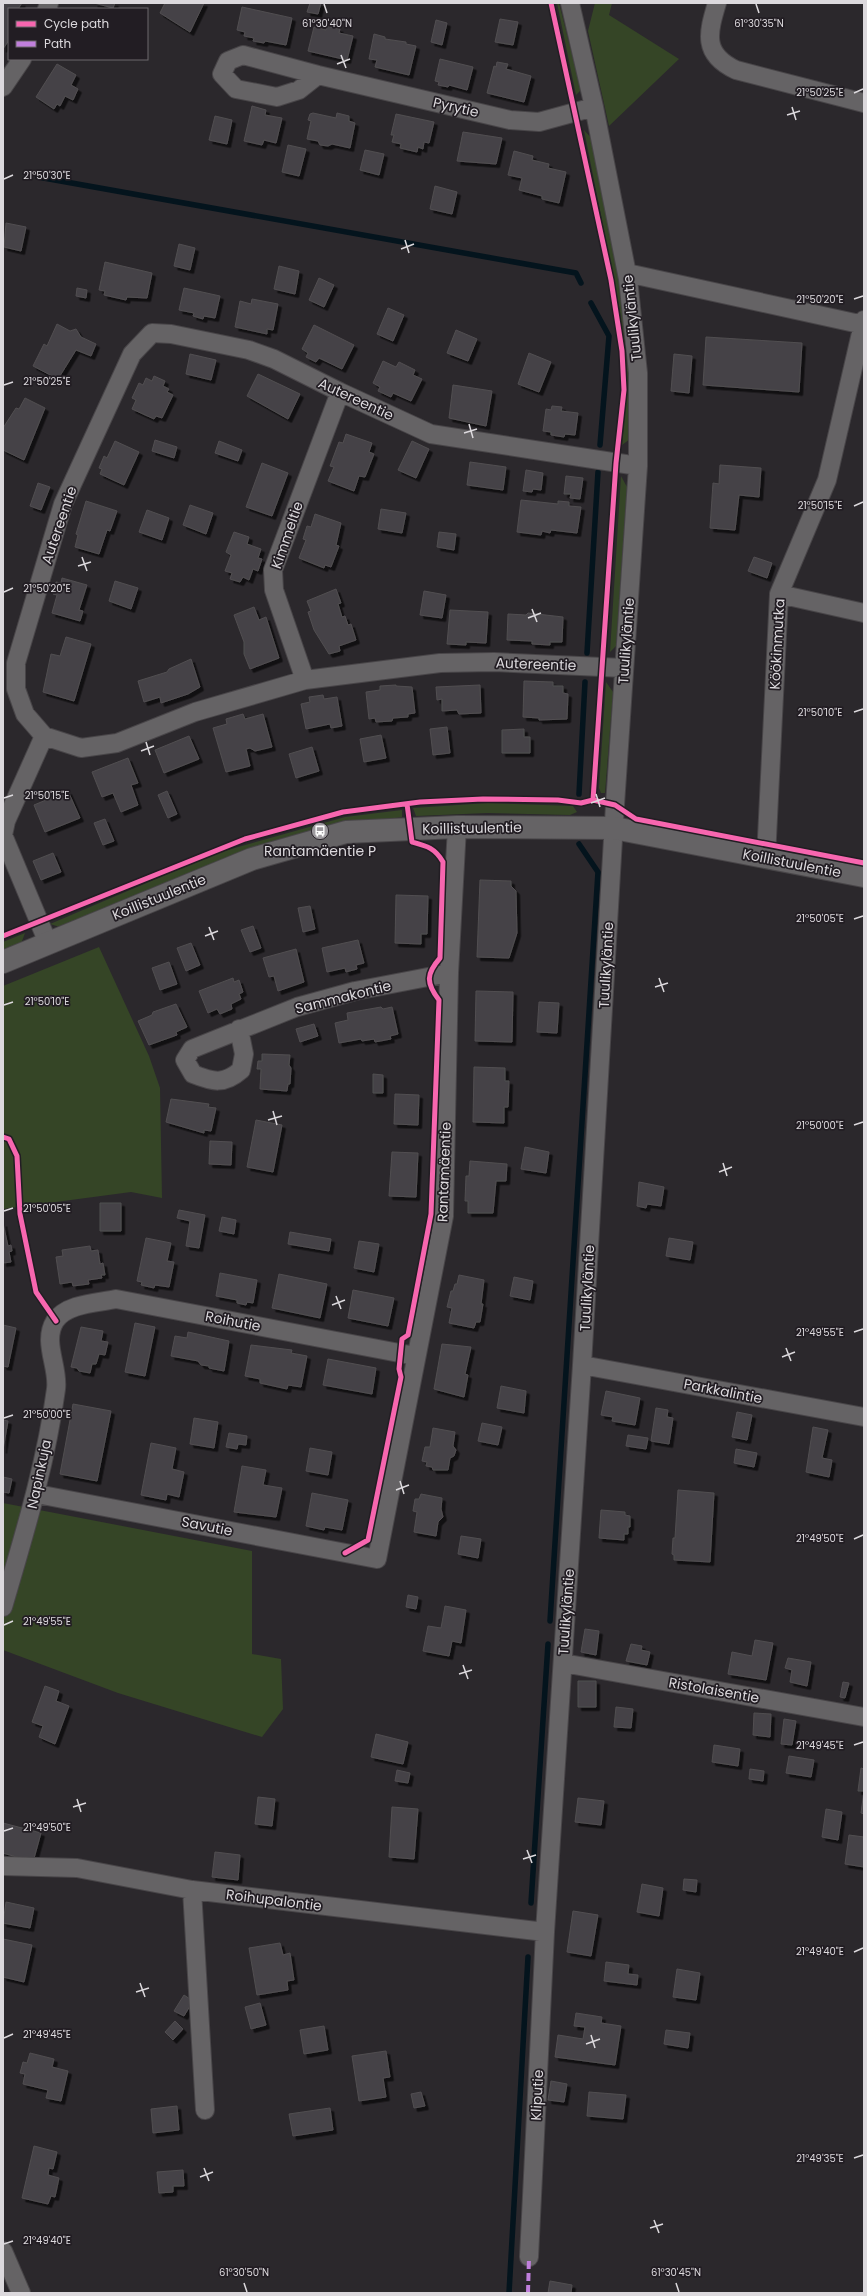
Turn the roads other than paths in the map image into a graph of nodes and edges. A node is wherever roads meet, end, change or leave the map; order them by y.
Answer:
1 (570, 3) edge
2 (717, 3) edge
3 (21, 60) edge
4 (318, 75) dead end
5 (3, 88) edge
6 (864, 103) edge
7 (594, 107) junction
8 (627, 274) junction
9 (864, 323) edge
10 (340, 392) junction
11 (638, 466) junction
12 (779, 594) junction
13 (864, 614) edge
14 (624, 668) junction
15 (306, 680) junction
16 (44, 736) junction
17 (457, 827) junction
18 (614, 828) junction
19 (766, 858) junction
20 (864, 876) edge
21 (48, 943) junction
22 (3, 962) edge
23 (450, 973) junction
24 (239, 1029) dead end
25 (56, 1321) joint
26 (415, 1356) junction
27 (582, 1365) junction
28 (864, 1417) edge
29 (37, 1494) junction
30 (377, 1559) joint
31 (3, 1606) edge
32 (563, 1663) junction
33 (864, 1717) edge
34 (3, 1866) edge
35 (192, 1890) junction
36 (545, 1932) junction
37 (205, 2110) dead end
38 (3, 2252) edge
39 (529, 2257) dead end
40 (21, 2293) edge

1 - 7 street, Tuulikyläntie
2 - 6 street
3 - 5 street
4 - 7 street, Pyrytie
7 - 8 street, Tuulikyläntie
8 - 9 street
8 - 11 street, Tuulikyläntie
9 - 12 street, Köökinmutka
10 - 11 street, Autereentie
10 - 15 street, Kimmeltie
10 - 16 street, Autereentie
11 - 14 street, Tuulikyläntie
12 - 13 street
12 - 19 street, Köökinmutka
14 - 15 street, Autereentie
14 - 18 street, Tuulikyläntie
15 - 16 street, Autereentie
16 - 21 street
17 - 18 street, Koillistuulentie
17 - 21 street, Koillistuulentie
17 - 23 street, Rantamäentie
18 - 19 street, Koillistuulentie
18 - 27 street, Tuulikyläntie
19 - 20 street, Koillistuulentie
21 - 22 street, Koillistuulentie
23 - 24 street, Sammakontie
23 - 26 street, Rantamäentie
25 - 26 street, Roihutie
25 - 29 street, Napinkuja
26 - 30 street, Rantamäentie
27 - 28 street, Parkkalintie
27 - 32 street, Tuulikyläntie
29 - 30 street, Savutie
29 - 31 street, Napinkuja
32 - 33 street, Ristolaisentie
32 - 36 street, Tuulikyläntie
34 - 35 street, Roihupalontie
35 - 36 street, Roihupalontie
35 - 37 street
36 - 39 street, Kliputie
38 - 40 street

